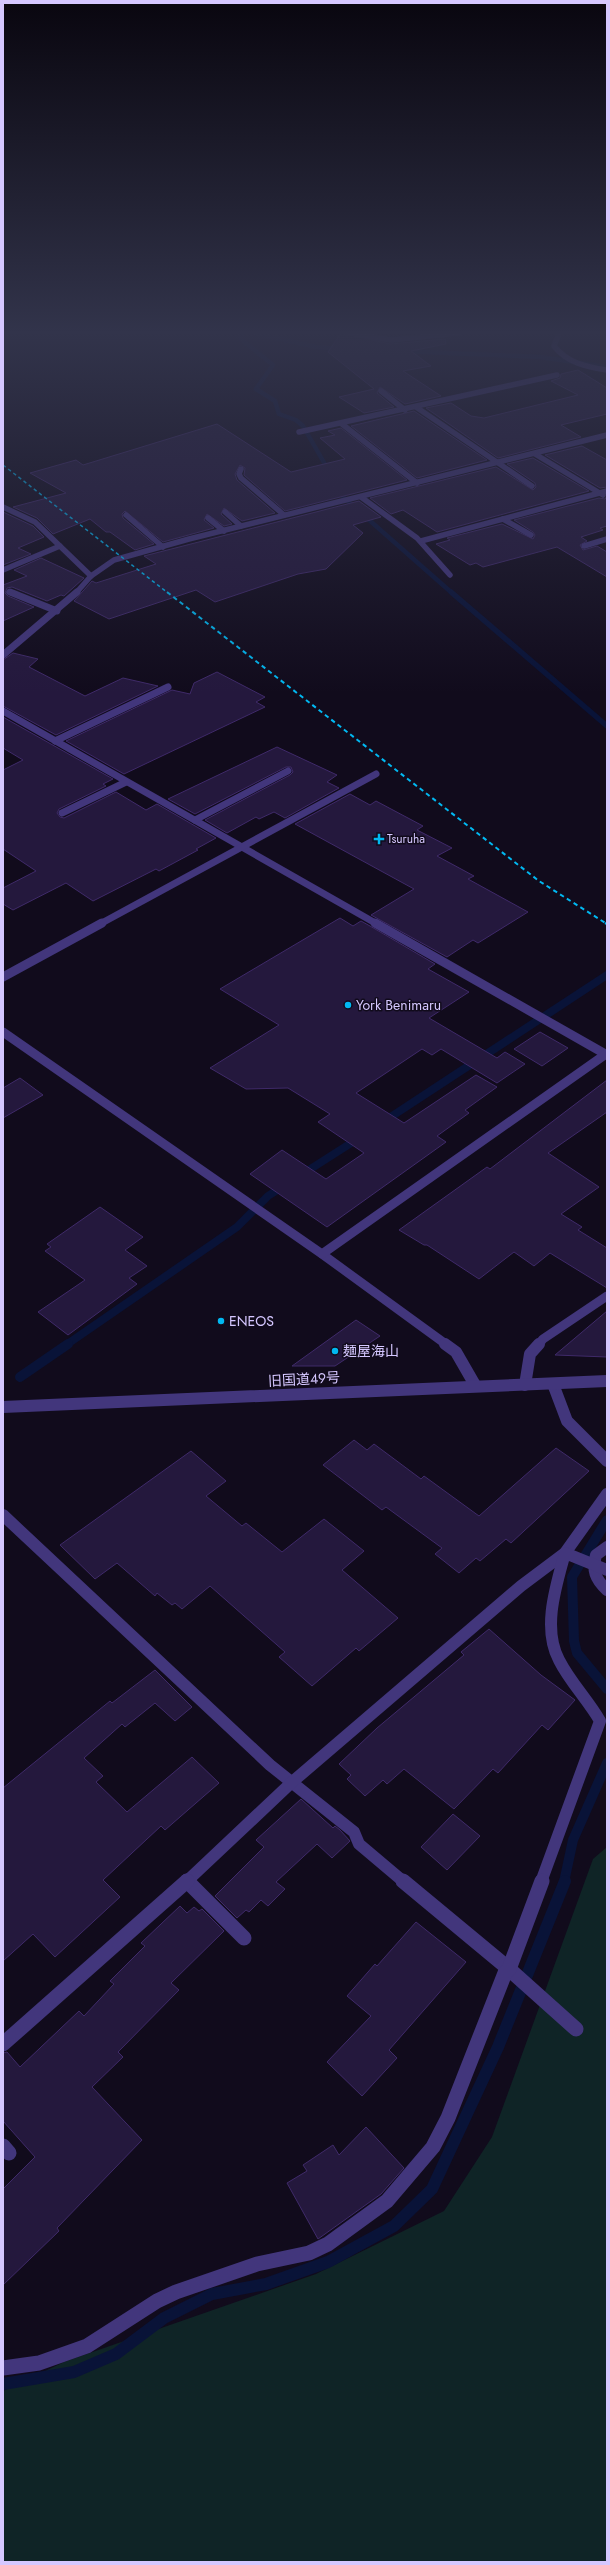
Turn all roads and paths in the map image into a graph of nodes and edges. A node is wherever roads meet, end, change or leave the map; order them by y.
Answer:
1 (378, 453) edge
2 (484, 453) edge
3 (540, 453) edge
4 (535, 454) junction
5 (499, 463) junction
6 (242, 469) dead end
7 (417, 483) junction
8 (532, 486) dead end
9 (607, 491) edge
10 (600, 493) junction
11 (361, 497) junction
12 (607, 497) edge
13 (3, 507) edge
14 (225, 512) dead end
15 (126, 515) dead end
16 (284, 515) junction
17 (208, 518) dead end
18 (503, 519) junction
19 (241, 526) junction
20 (224, 530) junction
21 (531, 535) dead end
22 (607, 539) edge
23 (421, 541) junction
24 (60, 546) junction
25 (163, 546) junction
26 (584, 546) dead end
27 (3, 570) edge
28 (450, 575) dead end
29 (91, 576) junction
30 (9, 592) dead end
31 (57, 611) junction
32 (3, 655) edge
33 (168, 687) dead end
34 (3, 711) edge
35 (55, 741) junction
36 (288, 771) dead end
37 (376, 774) dead end
38 (126, 782) junction
39 (62, 813) dead end
40 (194, 820) junction
41 (242, 847) junction
42 (3, 977) edge
43 (3, 1032) edge
44 (606, 1055) edge
45 (322, 1254) junction
46 (607, 1296) edge
47 (607, 1381) edge
48 (553, 1384) junction
49 (475, 1385) junction
50 (524, 1385) junction
51 (3, 1407) edge
52 (607, 1460) edge
53 (607, 1494) edge
54 (3, 1515) edge
55 (607, 1547) edge
56 (566, 1553) junction
57 (592, 1563) junction
58 (607, 1570) edge
59 (607, 1590) edge
60 (291, 1783) junction
61 (187, 1881) junction
62 (244, 1938) dead end
63 (510, 1970) junction
64 (576, 2029) dead end
65 (3, 2044) edge
66 (3, 2368) edge

1 - 7 street
2 - 5 street
3 - 4 street
4 - 5 street
4 - 10 street
5 - 7 street
5 - 8 street
6 - 16 street
7 - 11 street
9 - 10 street
10 - 12 street
10 - 18 street
11 - 16 street
11 - 23 street
13 - 24 street
14 - 19 street
15 - 25 street
16 - 19 street
17 - 20 street
18 - 21 street
18 - 23 street
19 - 20 street
20 - 25 street
22 - 26 street
23 - 28 street
24 - 27 street
24 - 29 street
25 - 29 street
29 - 31 street
30 - 31 street
31 - 32 street
33 - 35 street
34 - 35 street
35 - 38 street
36 - 40 street
37 - 41 street
38 - 39 street
38 - 40 street
40 - 41 street
41 - 42 street
41 - 44 street
43 - 45 street
44 - 45 street
45 - 49 street
46 - 50 street
47 - 48 street, 旧国道49号
48 - 50 street, 旧国道49号
48 - 52 street
49 - 50 street, 旧国道49号
49 - 51 street, 旧国道49号
53 - 56 street
54 - 60 street
55 - 57 street
56 - 57 street
56 - 60 street
56 - 63 street
57 - 58 street
57 - 59 street
60 - 61 street
60 - 63 street
61 - 62 street
61 - 65 street
63 - 64 street
63 - 66 street

